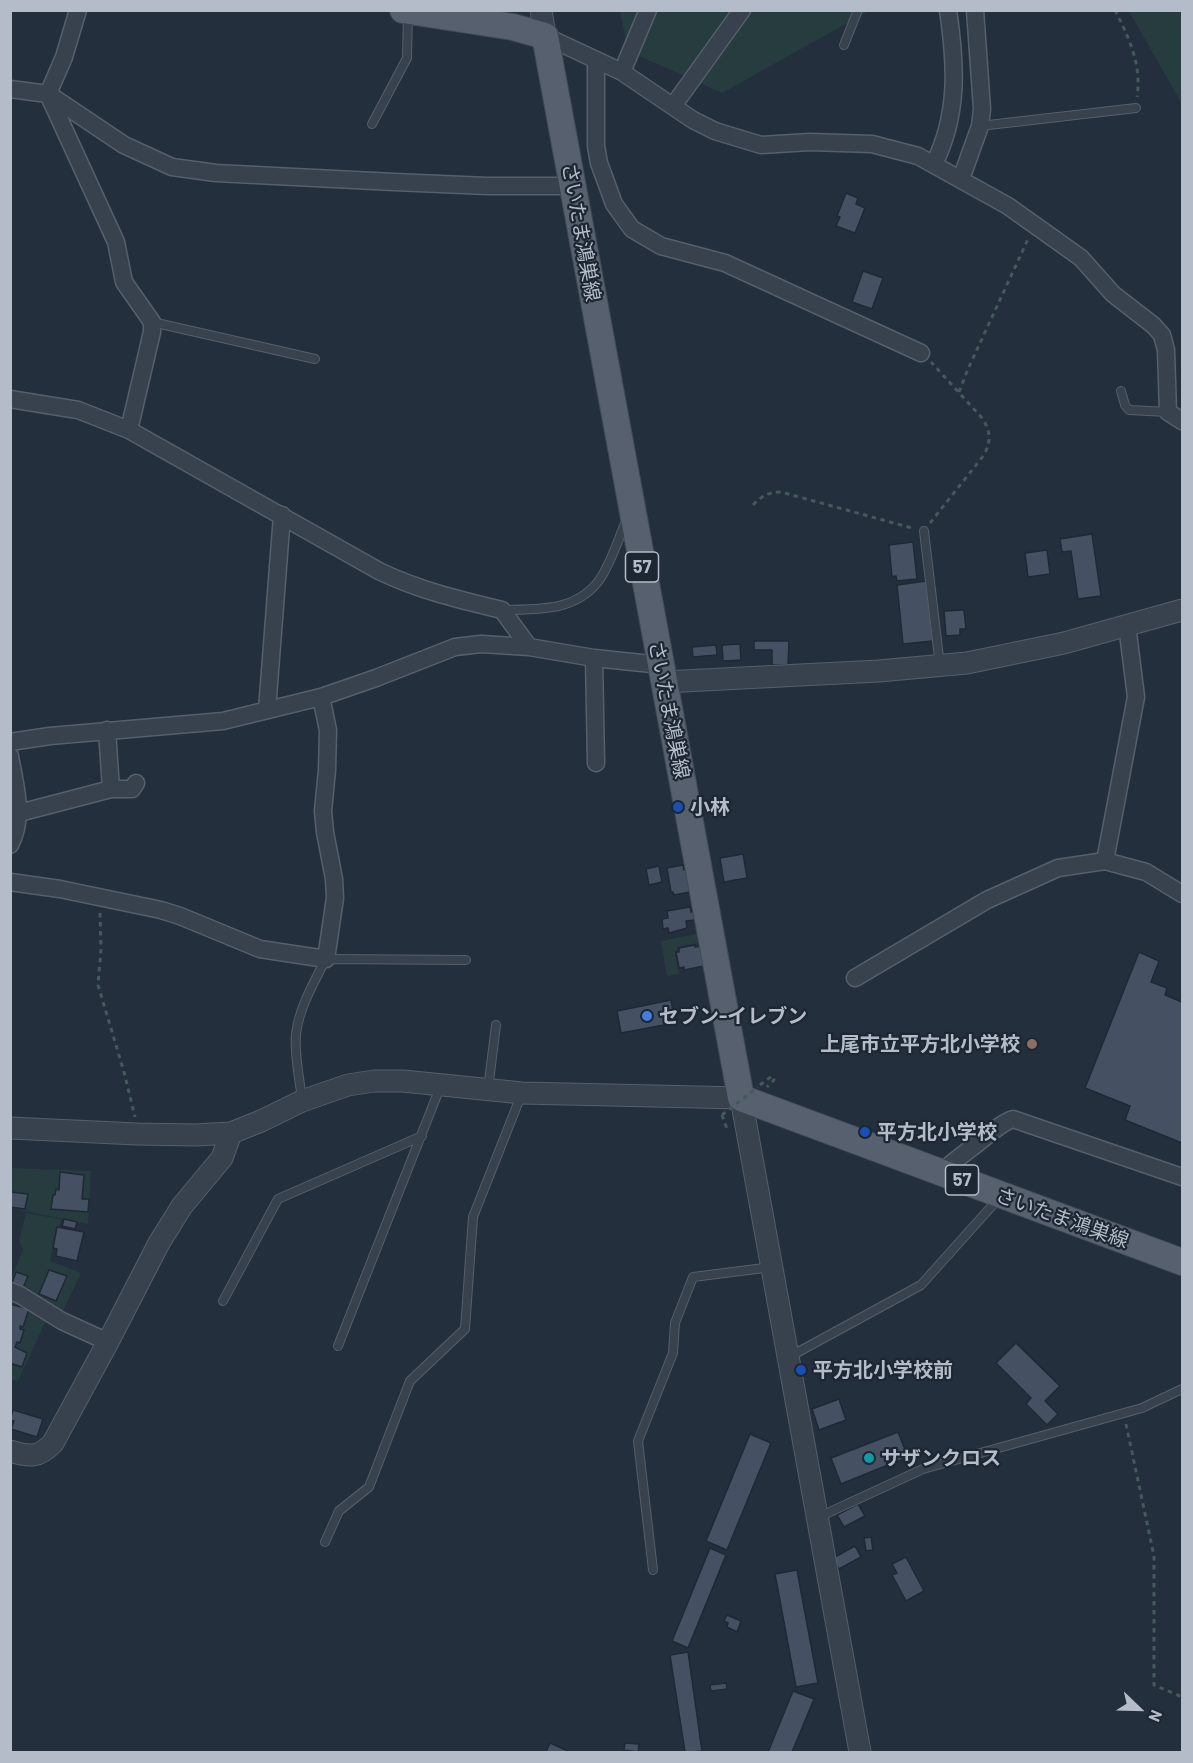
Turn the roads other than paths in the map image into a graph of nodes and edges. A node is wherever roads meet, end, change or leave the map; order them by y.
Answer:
1 (78, 10) edge
2 (541, 10) edge
3 (648, 10) edge
4 (742, 10) edge
5 (858, 10) edge
6 (948, 10) edge
7 (975, 10) edge
8 (405, 11) edge
9 (546, 36) junction
10 (844, 45) dead end
11 (596, 60) junction
12 (622, 72) junction
13 (10, 89) edge
14 (48, 94) junction
15 (673, 106) junction
16 (1136, 108) road end
17 (372, 124) dead end
18 (980, 126) junction
19 (934, 164) junction
20 (961, 179) junction
21 (573, 186) junction
22 (152, 322) junction
23 (921, 353) road end
24 (315, 358) dead end
25 (1121, 391) dead end
26 (10, 399) edge
27 (1168, 412) junction
28 (1182, 421) edge
29 (129, 430) junction
30 (632, 511) junction
31 (282, 515) junction
32 (924, 531) road end
33 (502, 610) junction
34 (1182, 610) edge
35 (1127, 625) junction
36 (529, 647) junction
37 (594, 658) junction
38 (940, 667) junction
39 (662, 674) junction
40 (321, 697) junction
41 (267, 710) junction
42 (108, 730) junction
43 (10, 742) edge
44 (10, 756) edge
45 (596, 763) dead end
46 (136, 783) dead end
47 (111, 789) junction
48 (19, 813) junction
49 (10, 845) edge
50 (1105, 861) junction
51 (10, 882) edge
52 (1182, 894) edge
53 (326, 959) junction
54 (466, 960) dead end
55 (855, 978) dead end
56 (496, 1025) dead end
57 (441, 1085) junction
58 (488, 1090) junction
59 (750, 1092) junction
60 (522, 1093) junction
61 (302, 1101) junction
62 (10, 1128) edge
63 (231, 1133) junction
64 (422, 1136) junction
65 (942, 1172) junction
66 (1182, 1177) edge
67 (1001, 1196) junction
68 (1182, 1262) edge
69 (772, 1267) junction
70 (10, 1291) edge
71 (223, 1300) dead end
72 (108, 1342) junction
73 (338, 1346) dead end
74 (789, 1357) junction
75 (1182, 1389) edge
76 (10, 1451) edge
77 (817, 1518) junction
78 (325, 1542) dead end
79 (653, 1570) dead end
80 (860, 1752) edge

1 - 14 street
2 - 9 street
3 - 12 street
4 - 15 street
5 - 10 lane
6 - 19 street
7 - 18 street
8 - 9 main road
8 - 17 lane
9 - 11 street
9 - 21 main road, さいたま鴻巣線 / 57
11 - 12 street
11 - 23 street
12 - 15 street
13 - 14 street
14 - 21 street
14 - 22 street
15 - 19 street
16 - 18 lane
18 - 20 street
19 - 20 street
20 - 27 street
21 - 30 main road, さいたま鴻巣線 / 57
22 - 24 lane
22 - 29 street
25 - 27 lane
26 - 29 street
27 - 28 street
29 - 31 street
30 - 33 lane
30 - 39 main road, さいたま鴻巣線 / 57
31 - 33 street
31 - 41 street
32 - 38 lane
33 - 36 street
34 - 35 street
35 - 38 street
35 - 50 street
36 - 37 street
36 - 40 street
37 - 39 street
37 - 45 street
38 - 39 street
39 - 59 main road, さいたま鴻巣線 / 57
40 - 41 street
40 - 53 street
41 - 42 street
42 - 43 street
42 - 47 street
44 - 48 street
46 - 47 street
47 - 48 street
48 - 49 street
50 - 52 street
50 - 55 street
51 - 53 street
53 - 54 lane
53 - 61 lane
56 - 58 lane
57 - 58 street
57 - 61 street
57 - 64 lane
58 - 60 street
59 - 60 street
59 - 65 main road, さいたま鴻巣線 / 57
59 - 69 street
60 - 78 lane
61 - 63 street
62 - 63 street
63 - 72 street
64 - 71 lane
64 - 73 lane
65 - 66 street
65 - 67 main road, さいたま鴻巣線 / 57
67 - 68 main road, さいたま鴻巣線 / 57
67 - 74 lane
69 - 74 street
69 - 79 lane
70 - 72 street
72 - 76 street
74 - 77 street
75 - 77 lane
77 - 80 street

